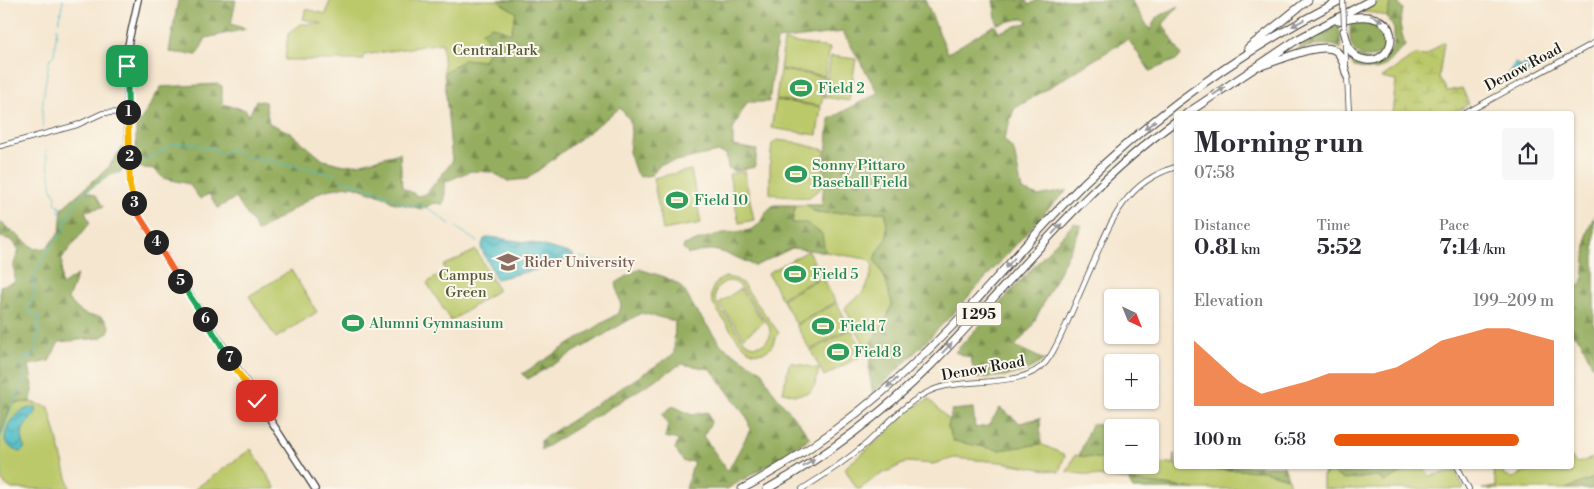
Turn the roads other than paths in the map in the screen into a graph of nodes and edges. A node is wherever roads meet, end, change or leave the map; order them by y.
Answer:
1 (138, 0) edge
2 (1308, 0) edge
3 (1337, 0) edge
4 (1342, 0) edge
5 (1371, 0) edge
6 (1313, 15) junction
7 (1344, 28) junction
8 (1298, 39) junction
9 (1594, 43) edge
10 (1252, 68) junction
11 (1347, 76) junction
12 (1212, 77) junction
13 (1190, 111) edge
14 (1349, 111) edge
15 (1469, 111) edge
16 (128, 112) junction
17 (1174, 123) edge
18 (0, 146) edge
19 (1174, 168) edge
20 (1459, 469) edge
21 (314, 489) edge
22 (742, 489) edge
23 (767, 489) edge
24 (802, 489) edge
25 (1469, 489) edge

1 - 16 main road
2 - 12 highway
3 - 6 highway
4 - 6 highway, I 295
4 - 7 street, bridge
5 - 8 highway
6 -> 12 highway, I 295
8 -> 7 highway
7 - 11 street
8 - 10 highway
9 - 15 street, Denow Road
10 - 11 highway
13 -> 10 highway
11 - 14 street
12 -> 22 highway, I 295
16 - 18 street
16 - 21 main road
23 -> 17 highway, I 295
19 - 24 street, Denow Road
20 - 25 street

